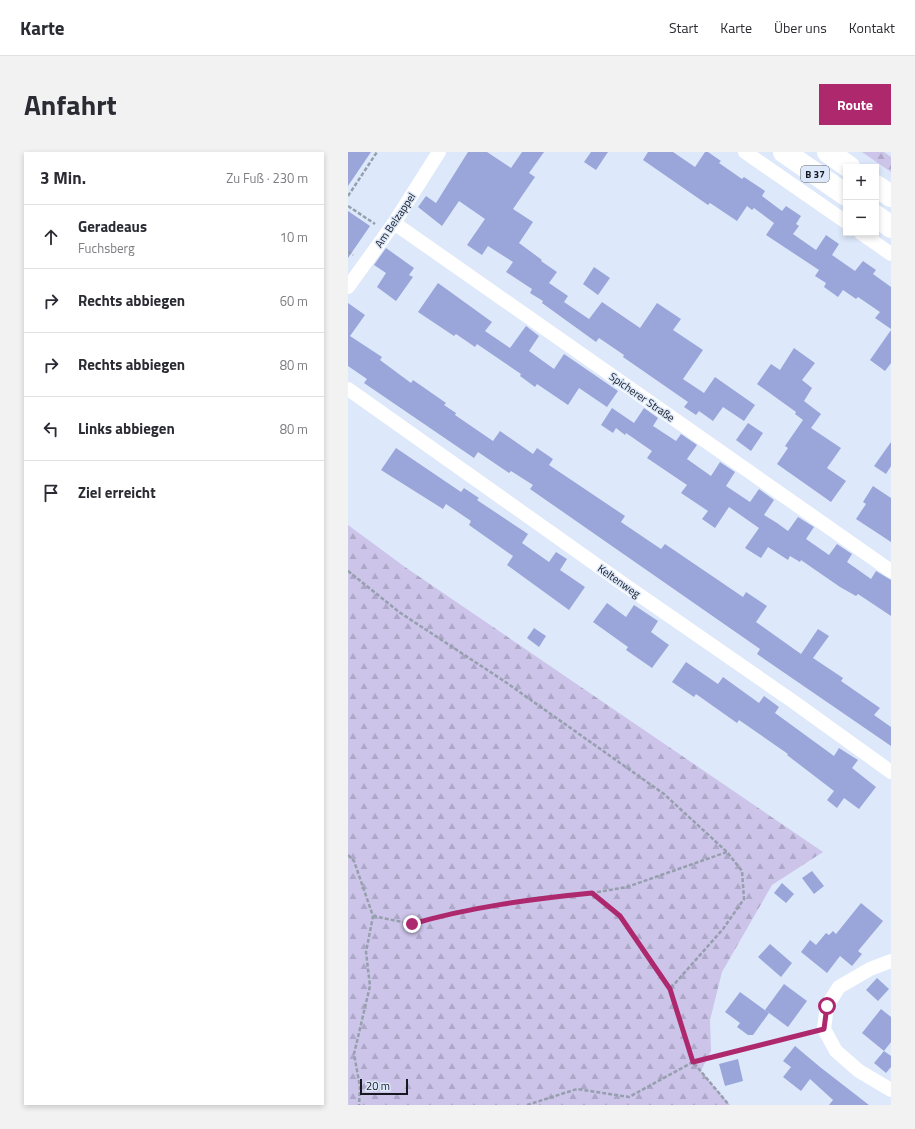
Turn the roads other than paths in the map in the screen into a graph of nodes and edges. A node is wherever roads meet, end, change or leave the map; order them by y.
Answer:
1 (439, 152) edge
2 (745, 152) edge
3 (784, 152) edge
4 (828, 152) edge
5 (845, 164) edge
6 (879, 188) edge
7 (843, 193) edge
8 (891, 196) edge
9 (879, 218) edge
10 (843, 220) edge
11 (394, 223) junction
12 (891, 227) edge
13 (865, 236) edge
14 (891, 254) edge
15 (348, 287) edge
16 (348, 389) edge
17 (891, 571) edge
18 (891, 772) edge
19 (891, 961) edge
20 (891, 1090) edge

1 - 11 street, Am Belzappel
2 - 10 street
3 - 7 main road, B 37
4 - 5 main road, B 37
6 - 8 main road
9 - 12 main road
11 - 15 street, Am Belzappel
11 - 17 street, Spicherer Straße
13 - 14 street
16 - 18 street, Keltenweg
19 - 20 street

